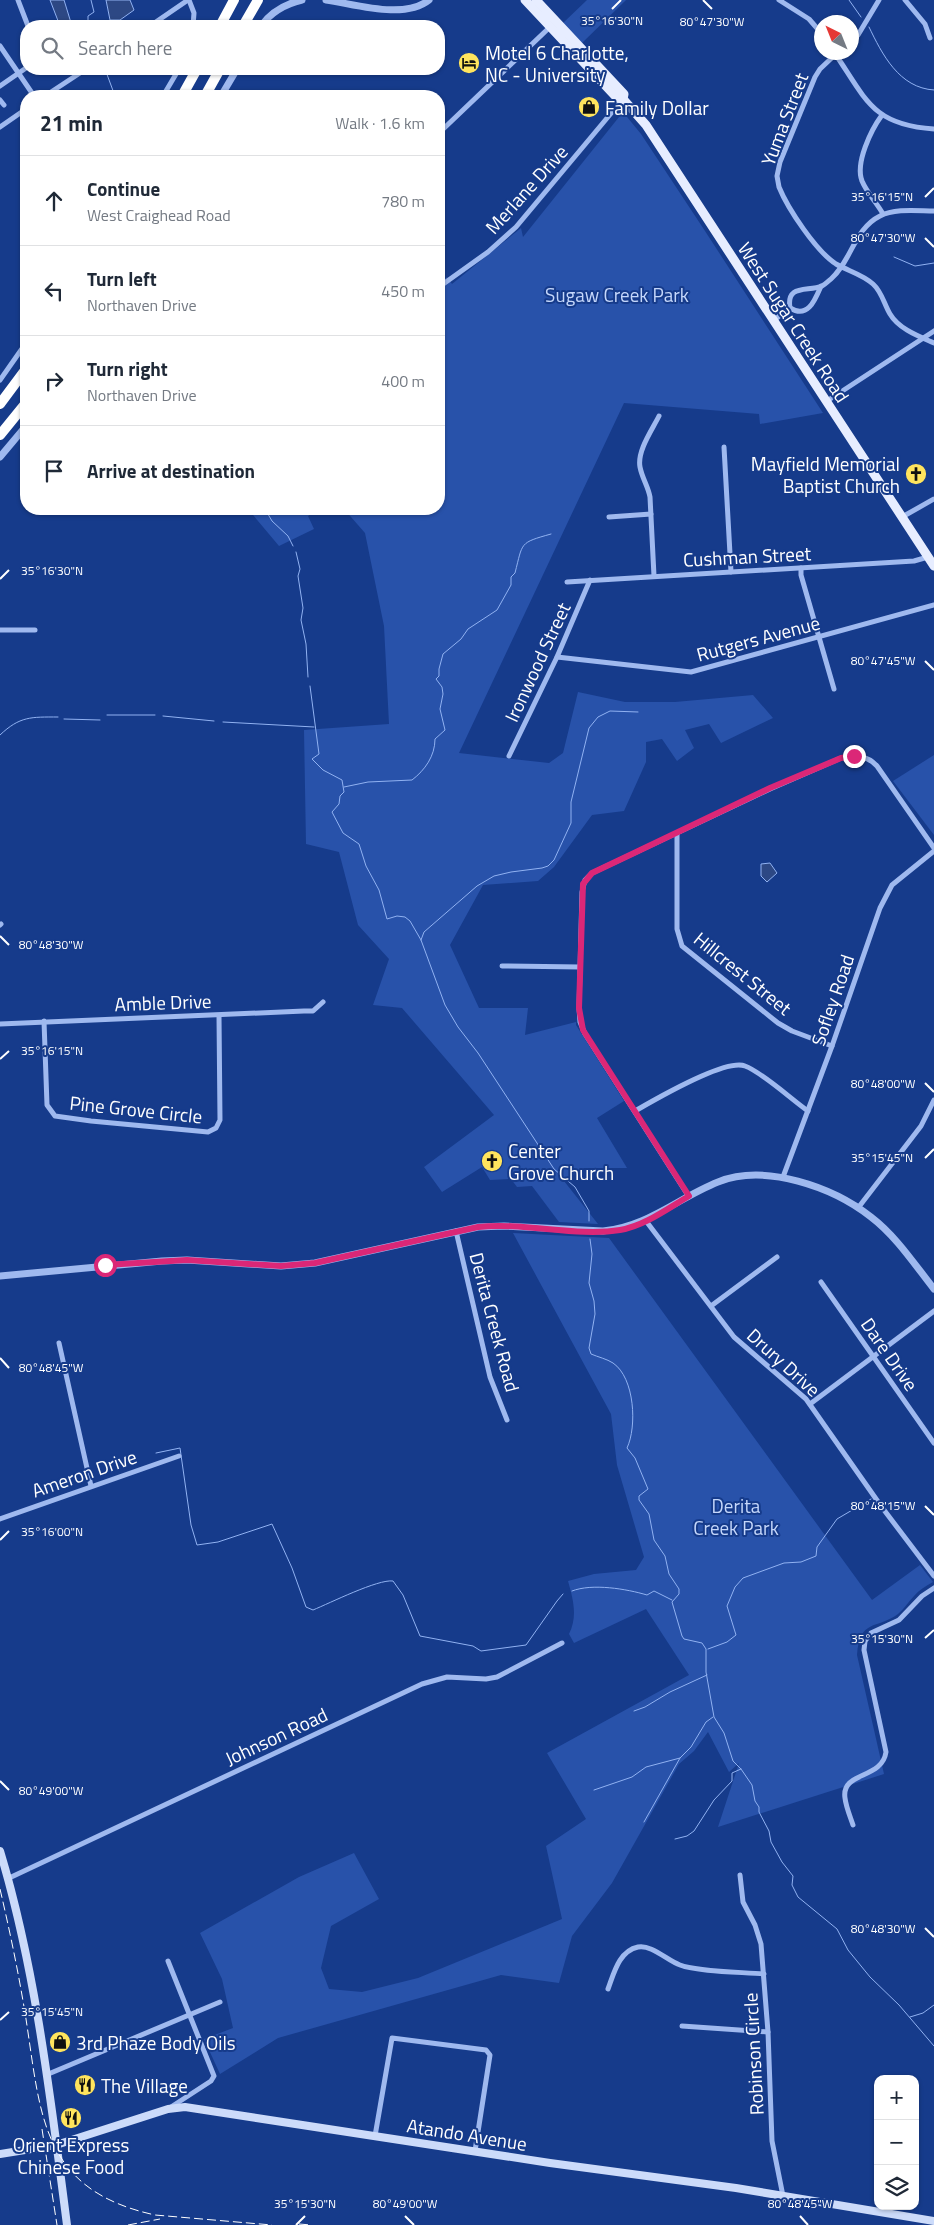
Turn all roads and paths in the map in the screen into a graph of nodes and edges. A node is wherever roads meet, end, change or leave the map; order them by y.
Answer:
1 (18, 0) edge
2 (189, 0) edge
3 (234, 0) edge
4 (302, 0) edge
5 (326, 0) edge
6 (429, 0) edge
7 (525, 0) edge
8 (536, 0) edge
9 (778, 0) edge
10 (879, 0) edge
11 (905, 0) edge
12 (258, 1) edge
13 (26, 20) edge
14 (159, 20) edge
15 (193, 20) edge
16 (223, 20) edge
17 (247, 20) edge
18 (267, 20) edge
19 (553, 24) junction
20 (814, 24) edge
21 (859, 33) edge
22 (930, 38) dead end
23 (0, 46) edge
24 (829, 60) edge
25 (841, 60) edge
26 (19, 73) joint
27 (20, 75) edge
28 (77, 75) edge
29 (175, 75) edge
30 (194, 75) edge
31 (216, 75) edge
32 (233, 75) edge
33 (0, 86) edge
34 (30, 90) edge
35 (54, 90) edge
36 (167, 90) edge
37 (185, 90) edge
38 (208, 90) edge
39 (225, 90) edge
40 (623, 99) junction
41 (0, 100) edge
42 (4, 105) dead end
43 (20, 113) edge
44 (882, 115) junction
45 (445, 126) edge
46 (0, 127) edge
47 (934, 129) edge
48 (934, 211) edge
49 (883, 214) junction
50 (842, 266) junction
51 (445, 283) edge
52 (822, 286) junction
53 (790, 308) junction
54 (774, 320) junction
55 (934, 331) edge
56 (924, 338) junction
57 (934, 343) edge
58 (20, 352) edge
59 (20, 377) edge
60 (0, 380) edge
61 (827, 401) junction
62 (0, 404) edge
63 (20, 410) edge
64 (659, 416) dead end
65 (20, 433) edge
66 (0, 435) edge
67 (724, 447) dead end
68 (0, 457) edge
69 (934, 499) edge
70 (651, 514) junction
71 (609, 517) dead end
72 (902, 517) junction
73 (928, 557) junction
74 (934, 566) edge
75 (801, 568) junction
76 (731, 572) junction
77 (654, 576) junction
78 (590, 580) junction
79 (567, 582) dead end
80 (934, 605) edge
81 (0, 630) edge
82 (35, 630) dead end
83 (820, 638) junction
84 (557, 657) junction
85 (834, 689) dead end
86 (509, 756) dead end
87 (677, 833) junction
88 (934, 850) edge
89 (502, 966) dead end
90 (580, 967) junction
91 (323, 1002) dead end
92 (219, 1016) junction
93 (44, 1021) junction
94 (0, 1024) edge
95 (832, 1046) junction
96 (934, 1100) edge
97 (635, 1111) junction
98 (808, 1111) junction
99 (783, 1177) junction
100 (689, 1196) junction
101 (858, 1208) junction
102 (646, 1220) junction
103 (456, 1231) junction
104 (778, 1257) dead end
105 (0, 1276) edge
106 (821, 1282) dead end
107 (934, 1289) edge
108 (711, 1306) junction
109 (934, 1312) edge
110 (59, 1343) dead end
111 (873, 1357) junction
112 (810, 1404) junction
113 (507, 1420) dead end
114 (934, 1443) edge
115 (179, 1456) dead end
116 (91, 1486) junction
117 (0, 1519) edge
118 (934, 1576) edge
119 (934, 1588) edge
120 (562, 1643) dead end
121 (853, 1824) dead end
122 (0, 1851) edge
123 (740, 1876) dead end
124 (7, 1879) junction
125 (168, 1961) dead end
126 (764, 1974) junction
127 (608, 1989) dead end
128 (220, 2002) dead end
129 (190, 2014) junction
130 (682, 2026) dead end
131 (768, 2032) junction
132 (46, 2075) junction
133 (168, 2109) junction
134 (375, 2136) junction
135 (56, 2145) junction
136 (475, 2151) junction
137 (0, 2154) edge
138 (783, 2196) junction
139 (934, 2221) edge
140 (68, 2225) edge

1 - 13 street
2 - 14 street
2 - 15 street
3 - 16 highway
4 - 18 street
5 - 6 street
7 - 19 main road, West Sugar Creek Road
8 - 19 main road, West Sugar Creek Road
9 - 20 street
10 - 21 street
11 - 22 street
12 - 17 highway
19 - 40 main road, West Sugar Creek Road
19 - 45 street
23 - 26 street
24 - 50 street, Yuma Street
25 - 44 street
26 - 33 street
27 - 34 street
28 - 35 street
29 - 36 street
30 - 37 highway
31 - 38 highway
32 - 39 street
40 - 51 street, Merlane Drive
40 - 54 main road, West Sugar Creek Road
41 - 42 street
43 - 46 street
44 - 47 street
44 - 49 street
48 - 49 street
49 - 50 street
50 - 52 street
50 - 56 street, Yuma Street
52 - 53 street
52 - 53 street
53 - 54 street
54 - 61 main road, West Sugar Creek Road
55 - 56 street
56 - 57 street, Yuma Street
56 - 61 street
58 - 60 street
59 - 62 highway
61 - 72 main road, West Sugar Creek Road
63 - 66 highway
64 - 70 street
65 - 68 street
67 - 76 street
69 - 72 street
70 - 71 street
70 - 77 street
72 - 73 main road, West Sugar Creek Road
73 - 74 main road, West Sugar Creek Road
73 - 75 street, Cushman Street
75 - 76 street, Cushman Street
75 - 83 street
76 - 77 street, Cushman Street
77 - 78 street, Cushman Street
78 - 79 street, Cushman Street
78 - 84 street, Ironwood Street
80 - 83 street, Rutgers Avenue
81 - 82 street
83 - 84 street, Rutgers Avenue
83 - 85 street
84 - 86 street, Ironwood Street
87 - 88 street
87 - 90 street
87 - 95 street, Hillcrest Street
88 - 95 street, Sofley Road
89 - 90 street
90 - 97 street
91 - 92 street, Amble Drive
92 - 93 street, Amble Drive
92 - 93 street, Pine Grove Circle
93 - 94 street, Amble Drive
95 - 98 street, Sofley Road
96 - 101 street
97 - 98 street
97 - 100 street
98 - 99 street, Sofley Road
99 - 100 street
99 - 101 street
100 - 102 street
101 - 107 street
102 - 103 street
102 - 108 street, Drury Drive
103 - 105 street
103 - 113 street, Derita Creek Road
104 - 108 street
106 - 111 street, Dare Drive
108 - 112 street, Drury Drive
109 - 111 street
110 - 116 street
111 - 112 street
111 - 114 street, Dare Drive
112 - 118 street, Drury Drive
115 - 116 street, Ameron Drive
116 - 117 street, Ameron Drive
119 - 121 street
120 - 124 street, Johnson Road
122 - 124 main road
123 - 126 street
124 - 132 main road
125 - 129 street
126 - 127 street, Robinson Circle
126 - 131 street, Robinson Circle
128 - 129 street
129 - 132 street
129 - 133 street
130 - 131 street
131 - 138 street, Robinson Circle
132 - 135 main road
133 - 134 main road, Atando Avenue
133 - 135 main road, Atando Avenue
134 - 136 main road, Atando Avenue
134 - 136 street
135 - 137 main road, Atando Avenue
135 - 140 main road
136 - 138 main road, Atando Avenue
138 - 139 main road, Atando Avenue

